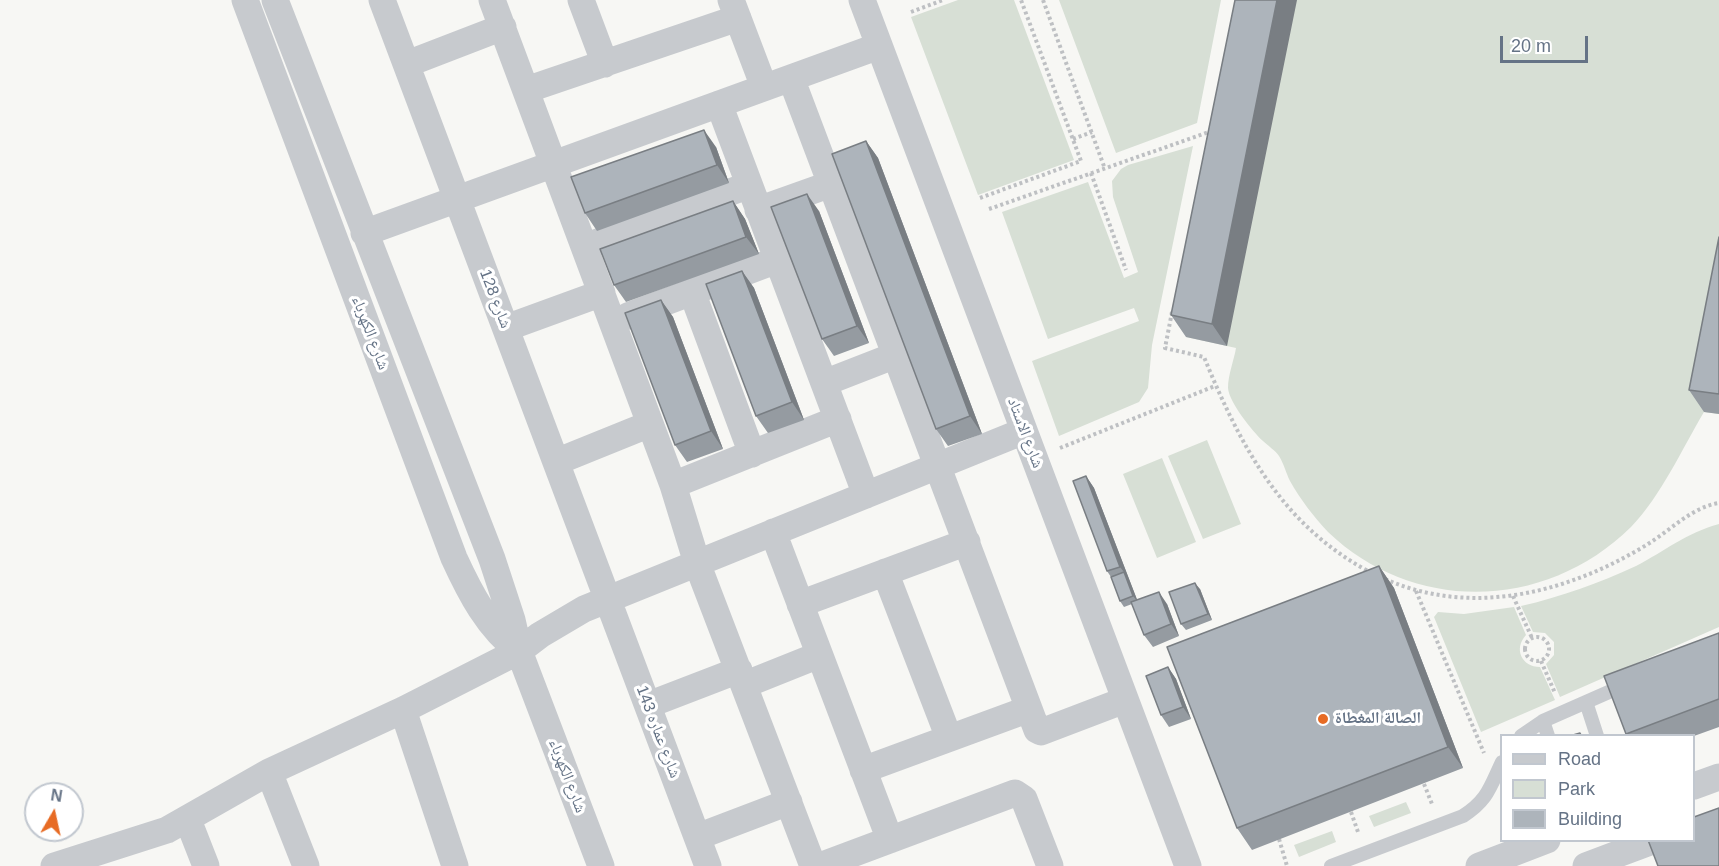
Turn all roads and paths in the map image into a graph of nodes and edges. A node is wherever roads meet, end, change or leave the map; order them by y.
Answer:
1 (245, 0) edge
2 (274, 0) edge
3 (382, 0) edge
4 (492, 0) edge
5 (581, 0) edge
6 (862, 0) edge
7 (943, 0) edge
8 (1021, 0) edge
9 (1043, 0) edge
10 (734, 9) edge
11 (911, 12) dead end
12 (503, 27) junction
13 (879, 46) junction
14 (298, 60) junction
15 (406, 64) junction
16 (605, 64) junction
17 (270, 71) junction
18 (791, 78) junction
19 (764, 87) junction
20 (526, 90) junction
21 (719, 104) junction
22 (1211, 121) edge
23 (1092, 132) junction
24 (1209, 132) junction
25 (1073, 139) junction
26 (1206, 143) edge
27 (554, 164) junction
28 (1105, 169) junction
29 (1091, 173) junction
30 (831, 184) junction
31 (754, 198) junction
32 (980, 198) dead end
33 (457, 199) junction
34 (989, 209) dead end
35 (364, 233) junction
36 (585, 247) junction
37 (777, 260) junction
38 (1126, 270) dead end
39 (692, 292) junction
40 (602, 293) junction
41 (1174, 303) edge
42 (612, 322) junction
43 (506, 328) junction
44 (896, 355) junction
45 (824, 383) junction
46 (1215, 386) junction
47 (838, 420) junction
48 (650, 424) junction
49 (1024, 431) junction
50 (752, 454) junction
51 (1035, 459) junction
52 (556, 462) junction
53 (938, 466) junction
54 (674, 485) junction
55 (866, 495) junction
56 (1719, 503) edge
57 (773, 532) junction
58 (967, 542) junction
59 (697, 563) junction
60 (885, 572) junction
61 (1415, 590) junction
62 (1513, 596) junction
63 (608, 599) junction
64 (800, 604) junction
65 (1532, 638) junction
66 (519, 651) junction
67 (819, 655) junction
68 (1541, 661) junction
69 (741, 677) junction
70 (1637, 680) edge
71 (1125, 700) junction
72 (1586, 702) junction
73 (648, 705) junction
74 (1029, 709) junction
75 (403, 710) junction
76 (1563, 711) junction
77 (1543, 721) junction
78 (1523, 734) edge
79 (1548, 734) edge
80 (1597, 734) edge
81 (949, 738) junction
82 (1500, 764) edge
83 (1500, 766) edge
84 (863, 770) junction
85 (269, 772) junction
86 (1719, 777) edge
87 (1424, 784) edge
88 (1695, 786) edge
89 (789, 802) junction
90 (1434, 810) dead end
91 (1351, 812) edge
92 (188, 820) junction
93 (698, 837) junction
94 (1360, 838) dead end
95 (1279, 839) edge
96 (890, 840) junction
97 (1542, 842) edge
98 (1641, 849) edge
99 (54, 866) edge
100 (206, 866) edge
101 (306, 866) edge
102 (454, 866) edge
103 (601, 866) edge
104 (708, 866) edge
105 (813, 866) edge
106 (820, 866) edge
107 (1050, 866) edge
108 (1188, 866) edge
109 (1287, 866) edge
110 (1331, 866) edge
111 (1479, 866) edge
112 (1586, 866) edge

1 - 17 street, شارع الكهرباء
2 - 14 street, شارع الكهرباء
3 - 15 street, شارع 128
4 - 12 street
5 - 16 street
6 - 13 street, شارع الاستاد
7 - 11 path
8 - 25 path
9 - 23 path
10 - 16 street
10 - 19 street
12 - 15 street
12 - 20 street
13 - 18 street
13 - 49 street, شارع الاستاد
14 - 17 street
14 - 35 street, شارع الكهرباء
15 - 33 street, شارع 128
16 - 20 street
17 - 66 street, شارع الكهرباء
18 - 19 street
18 - 30 street
19 - 21 street
20 - 27 street
21 - 27 street
21 - 31 street
22 - 24 path
23 - 25 path
23 - 28 path
24 - 26 path
24 - 28 path
25 - 32 path
27 - 33 street
27 - 36 street
28 - 29 path
29 - 34 path
29 - 38 path
30 - 31 street
30 - 44 street
31 - 36 street
31 - 37 street
33 - 35 street
33 - 43 street, شارع 128
35 - 66 street, شارع الكهرباء
36 - 40 street
37 - 39 street
37 - 45 street
39 - 42 street
39 - 50 street
40 - 42 street
40 - 43 street
41 - 46 path
42 - 48 street
43 - 52 street, شارع 128
44 - 45 street
44 - 53 street
45 - 47 street
46 - 51 path
46 - 61 path
47 - 50 street
47 - 55 street
48 - 52 street
48 - 54 street
49 - 51 street, شارع الاستاد
49 - 53 street
50 - 54 street
51 - 71 street, شارع الاستاد
52 - 63 street, شارع 128
53 - 55 street
53 - 58 street
54 - 59 street
55 - 57 street
56 - 62 path
57 - 59 street
57 - 64 street
58 - 60 street
58 - 74 street
59 - 63 street
59 - 69 street
60 - 64 street
60 - 81 street
61 - 62 path
61 - 82 path
62 - 65 path
63 - 66 street
63 - 73 street, شارع عماره 143
64 - 67 street
65 - 68 path
65 - 68 path
66 - 75 street
66 - 103 street, شارع الكهرباء
67 - 69 street
67 - 84 street
68 - 76 path
69 - 73 street
69 - 89 street
70 - 72 lane
71 - 74 street
71 - 108 street, شارع الاستاد
72 - 76 lane
72 - 80 lane
73 - 93 street, شارع عماره 143
74 - 81 street
75 - 85 street
75 - 102 street
76 - 77 lane
77 - 78 lane
77 - 79 lane
81 - 84 street
83 - 110 lane
84 - 96 street
85 - 92 street
85 - 101 street
86 - 88 street
87 - 90 path
89 - 93 street
89 - 105 street
91 - 94 path
92 - 99 street
92 - 100 street
93 - 104 street, شارع عماره 143
95 - 109 path
96 - 106 street
96 - 107 street
97 - 111 street
98 - 112 street

